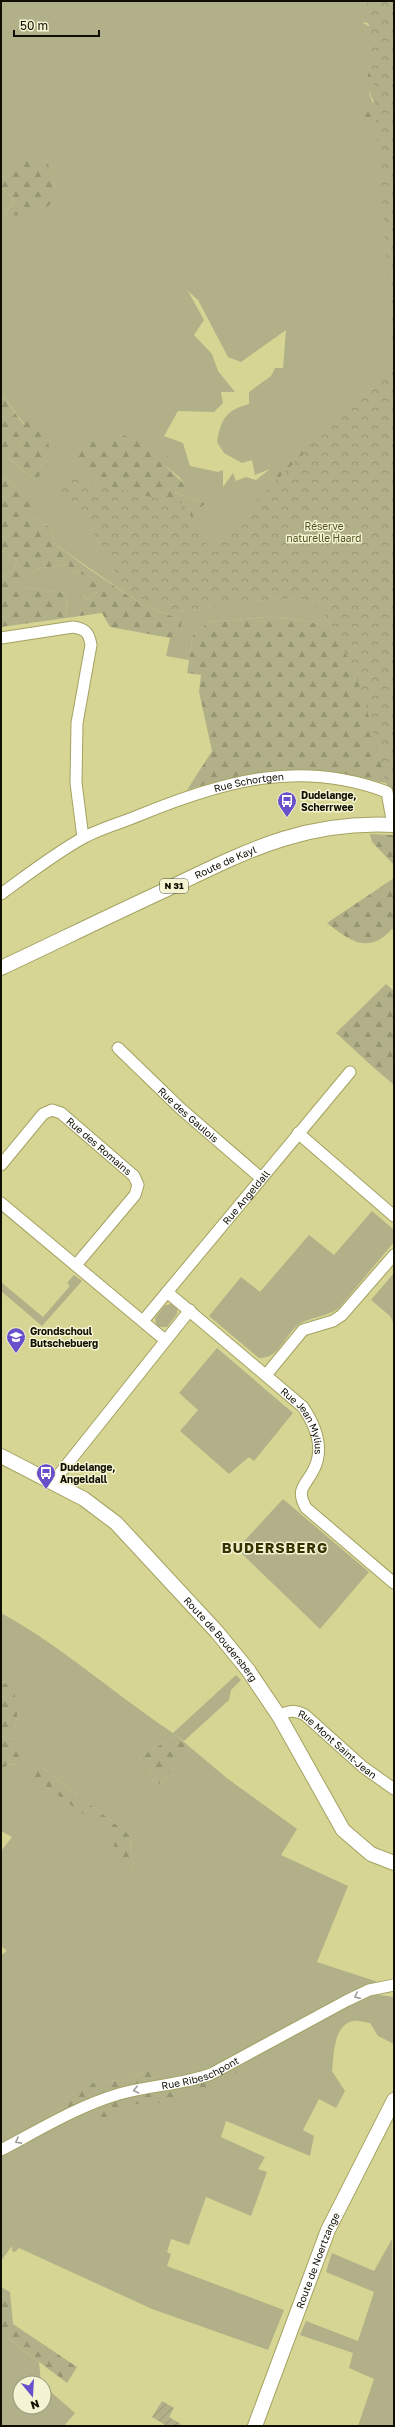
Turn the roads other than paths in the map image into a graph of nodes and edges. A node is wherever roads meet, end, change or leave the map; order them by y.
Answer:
1 (1, 638) edge
2 (393, 825) edge
3 (83, 838) junction
4 (1, 894) edge
5 (1, 968) edge
6 (118, 1048) dead end
7 (350, 1072) dead end
8 (298, 1133) junction
9 (1, 1165) edge
10 (261, 1178) junction
11 (1, 1203) edge
12 (394, 1216) edge
13 (394, 1255) edge
14 (76, 1266) junction
15 (167, 1292) junction
16 (190, 1310) junction
17 (142, 1321) junction
18 (165, 1340) junction
19 (266, 1375) junction
20 (1, 1456) edge
21 (53, 1482) junction
22 (394, 1583) edge
23 (278, 1716) junction
24 (394, 1789) edge
25 (394, 1863) edge
26 (394, 1985) edge
27 (394, 2100) edge
28 (1, 2150) edge
29 (255, 2426) edge

1 - 3 street
2 - 3 street, Rue Schortgen
2 - 5 main road, Route de Kayl / N 31
3 - 4 street, Rue Schortgen
6 - 10 street, Rue des Gaulois
7 - 8 street, Rue Angeldall
8 - 10 street, Rue Angeldall
8 - 12 street
9 - 14 street, Rue des Romains
10 - 15 street, Rue Angeldall
11 - 14 street
13 - 19 street
14 - 17 street
15 - 16 street, Rue Jean Mylius
15 - 17 street, Rue Angeldall
16 - 18 street
16 - 19 street, Rue Jean Mylius
17 - 18 street
18 - 21 street
19 - 22 street, Rue Jean Mylius
20 - 21 main road, Route de Boudersberg
21 - 23 main road, Route de Boudersberg
23 - 24 street, Rue Mont Saint-Jean
23 - 25 main road, Route de Boudersberg
26 -> 28 street, Rue Ribeschpont
27 - 29 main road, Route de Noertzange

